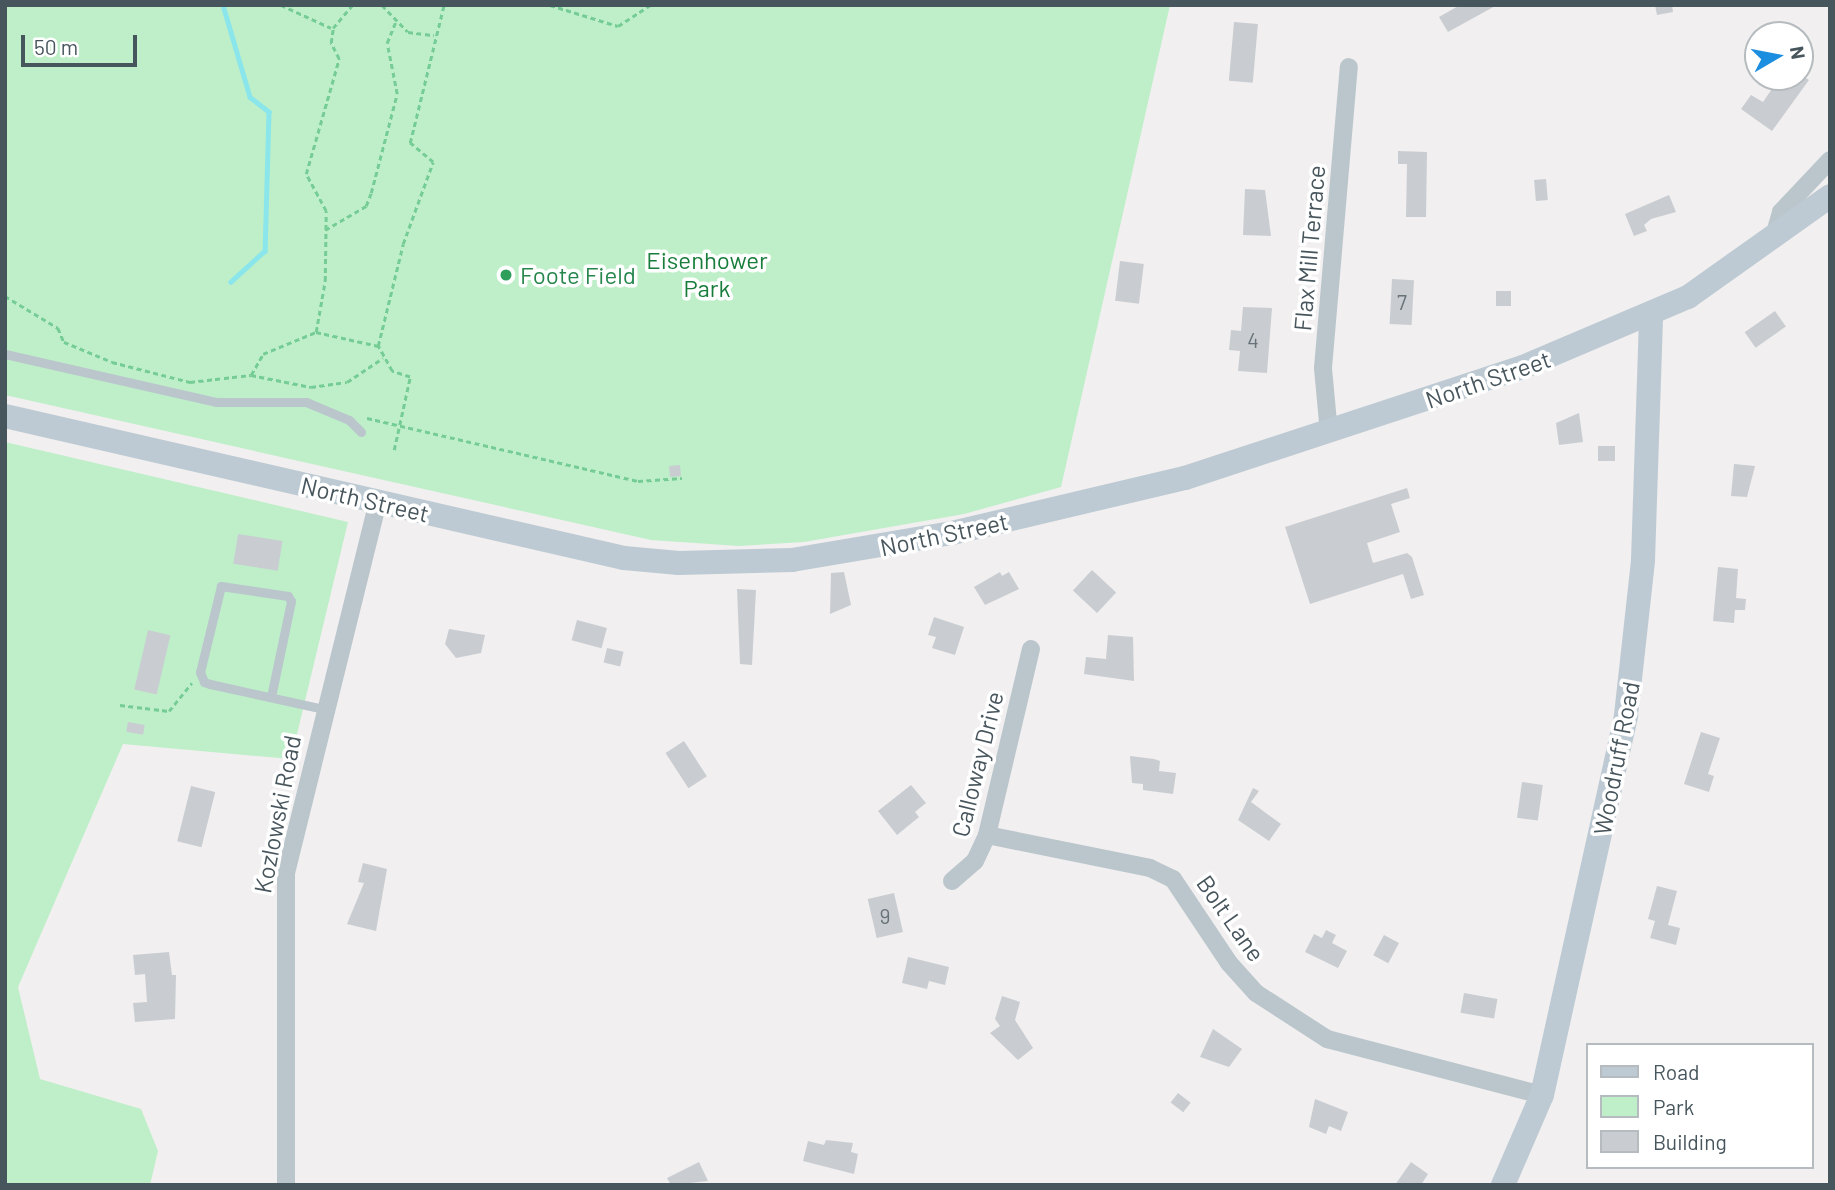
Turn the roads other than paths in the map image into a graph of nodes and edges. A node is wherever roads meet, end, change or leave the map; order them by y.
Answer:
1 (1349, 67) dead end
2 (1830, 160) edge
3 (1830, 196) edge
4 (1773, 240) junction
5 (1651, 316) junction
6 (5, 354) edge
7 (5, 416) edge
8 (360, 432) dead end
9 (1329, 433) junction
10 (378, 502) junction
11 (1031, 649) dead end
12 (271, 698) junction
13 (324, 709) junction
14 (987, 835) junction
15 (952, 881) dead end
16 (1542, 1095) junction
17 (286, 1185) edge
18 (1503, 1185) edge

1 - 9 street, Flax Mill Terrace
2 - 4 street
3 - 4 main road, North Street
4 - 5 main road, North Street
5 - 9 main road, North Street
5 - 16 main road, Woodruff Road
6 - 8 lane
7 - 10 main road, North Street
9 - 10 main road, North Street
10 - 13 street, Kozlowski Road
11 - 14 street, Calloway Drive
12 - 12 lane
12 - 13 lane
13 - 17 street, Kozlowski Road
14 - 15 street, Calloway Drive
14 - 16 street, Bolt Lane
16 - 18 main road, Woodruff Road

